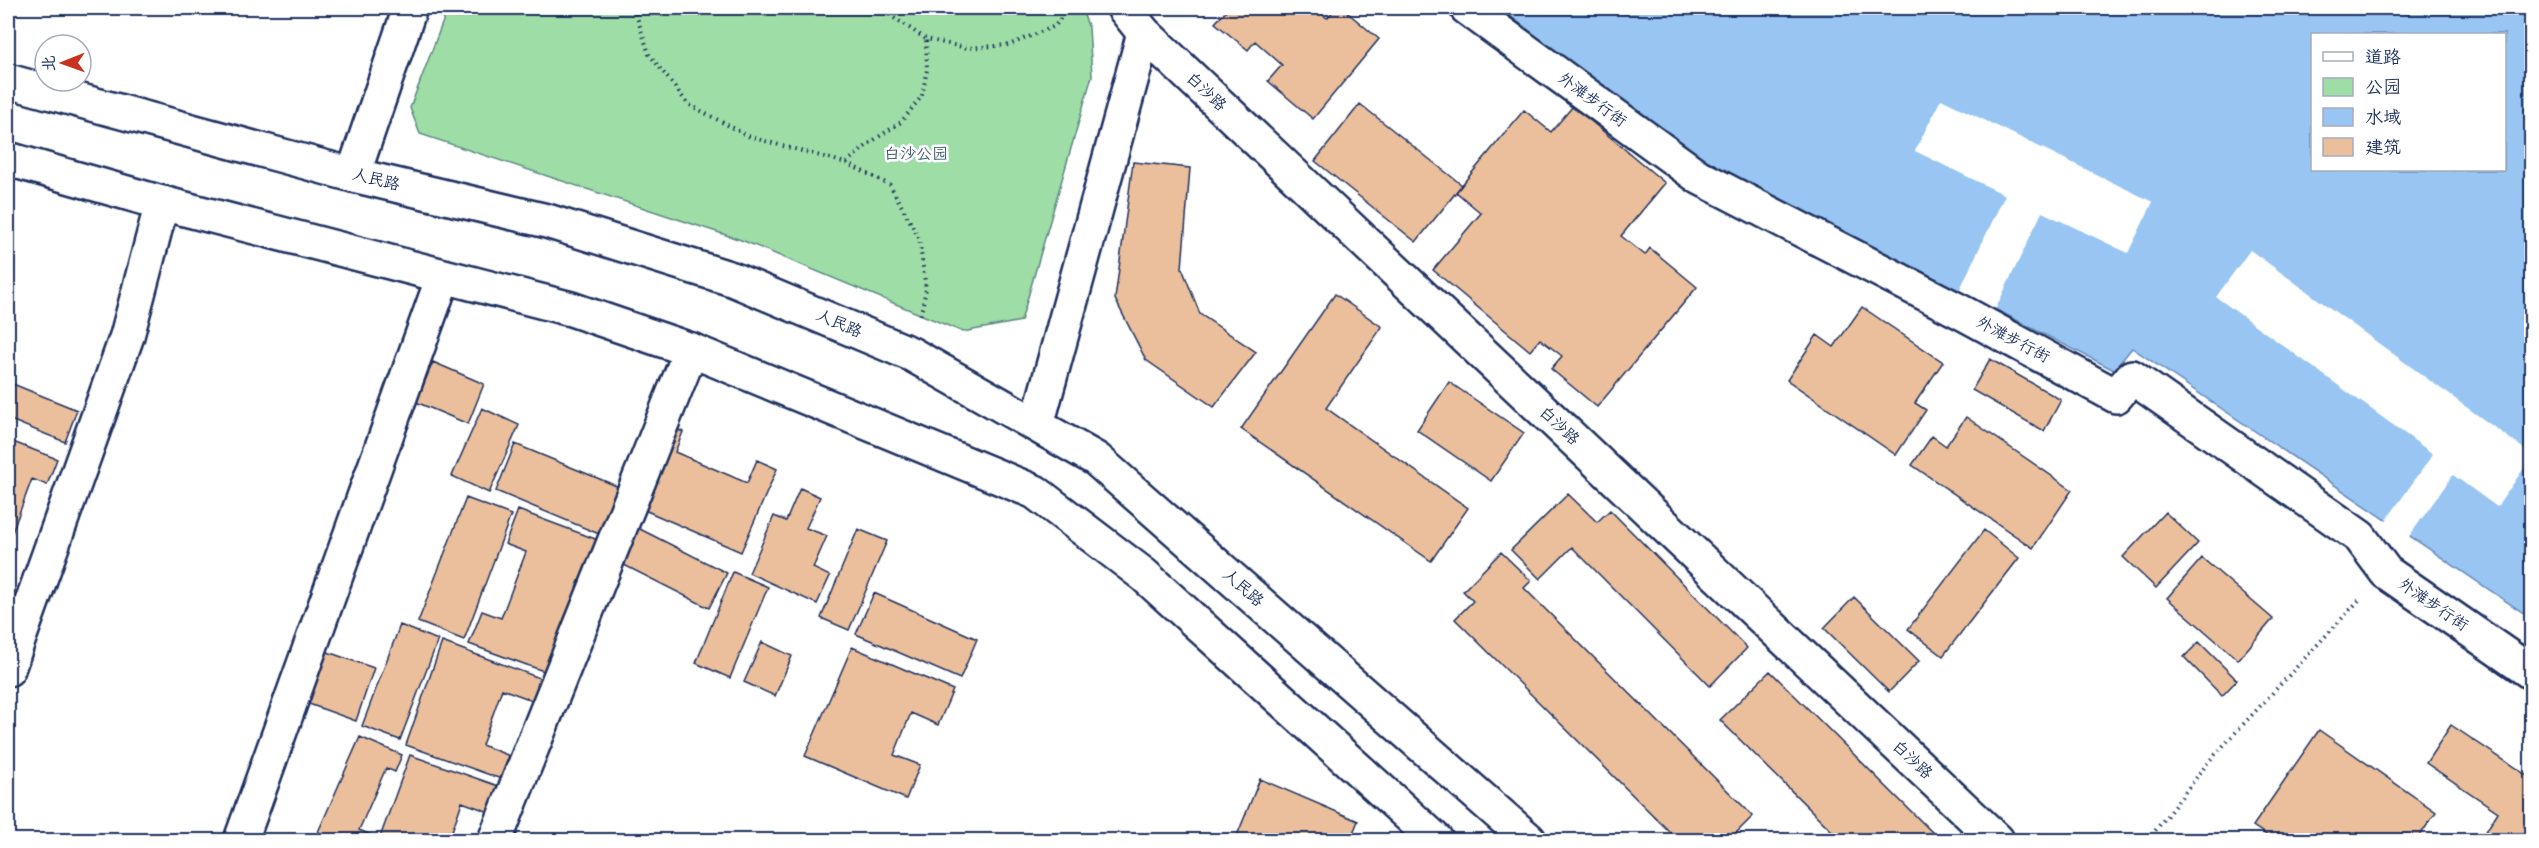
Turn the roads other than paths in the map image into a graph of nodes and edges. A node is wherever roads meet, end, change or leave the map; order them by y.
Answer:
1 (410, 8) edge
2 (1124, 8) edge
3 (1467, 8) edge
4 (1144, 33) junction
5 (8, 81) edge
6 (8, 159) edge
7 (352, 175) junction
8 (162, 202) junction
9 (443, 277) junction
10 (691, 350) junction
11 (1037, 425) junction
12 (8, 669) edge
13 (2532, 673) edge
14 (242, 840) edge
15 (495, 840) edge
16 (1436, 840) edge
17 (1529, 840) edge
18 (1997, 840) edge

1 - 7 street
2 - 4 street, 白沙路
3 - 13 street, 外滩步行街
4 - 11 street
4 - 18 street, 白沙路
5 - 7 street, 人民路
6 - 8 street
7 - 11 street, 人民路
8 - 9 street
8 - 12 street
9 - 10 street
9 - 14 street
10 - 15 street
10 - 16 street
11 - 17 street, 人民路

